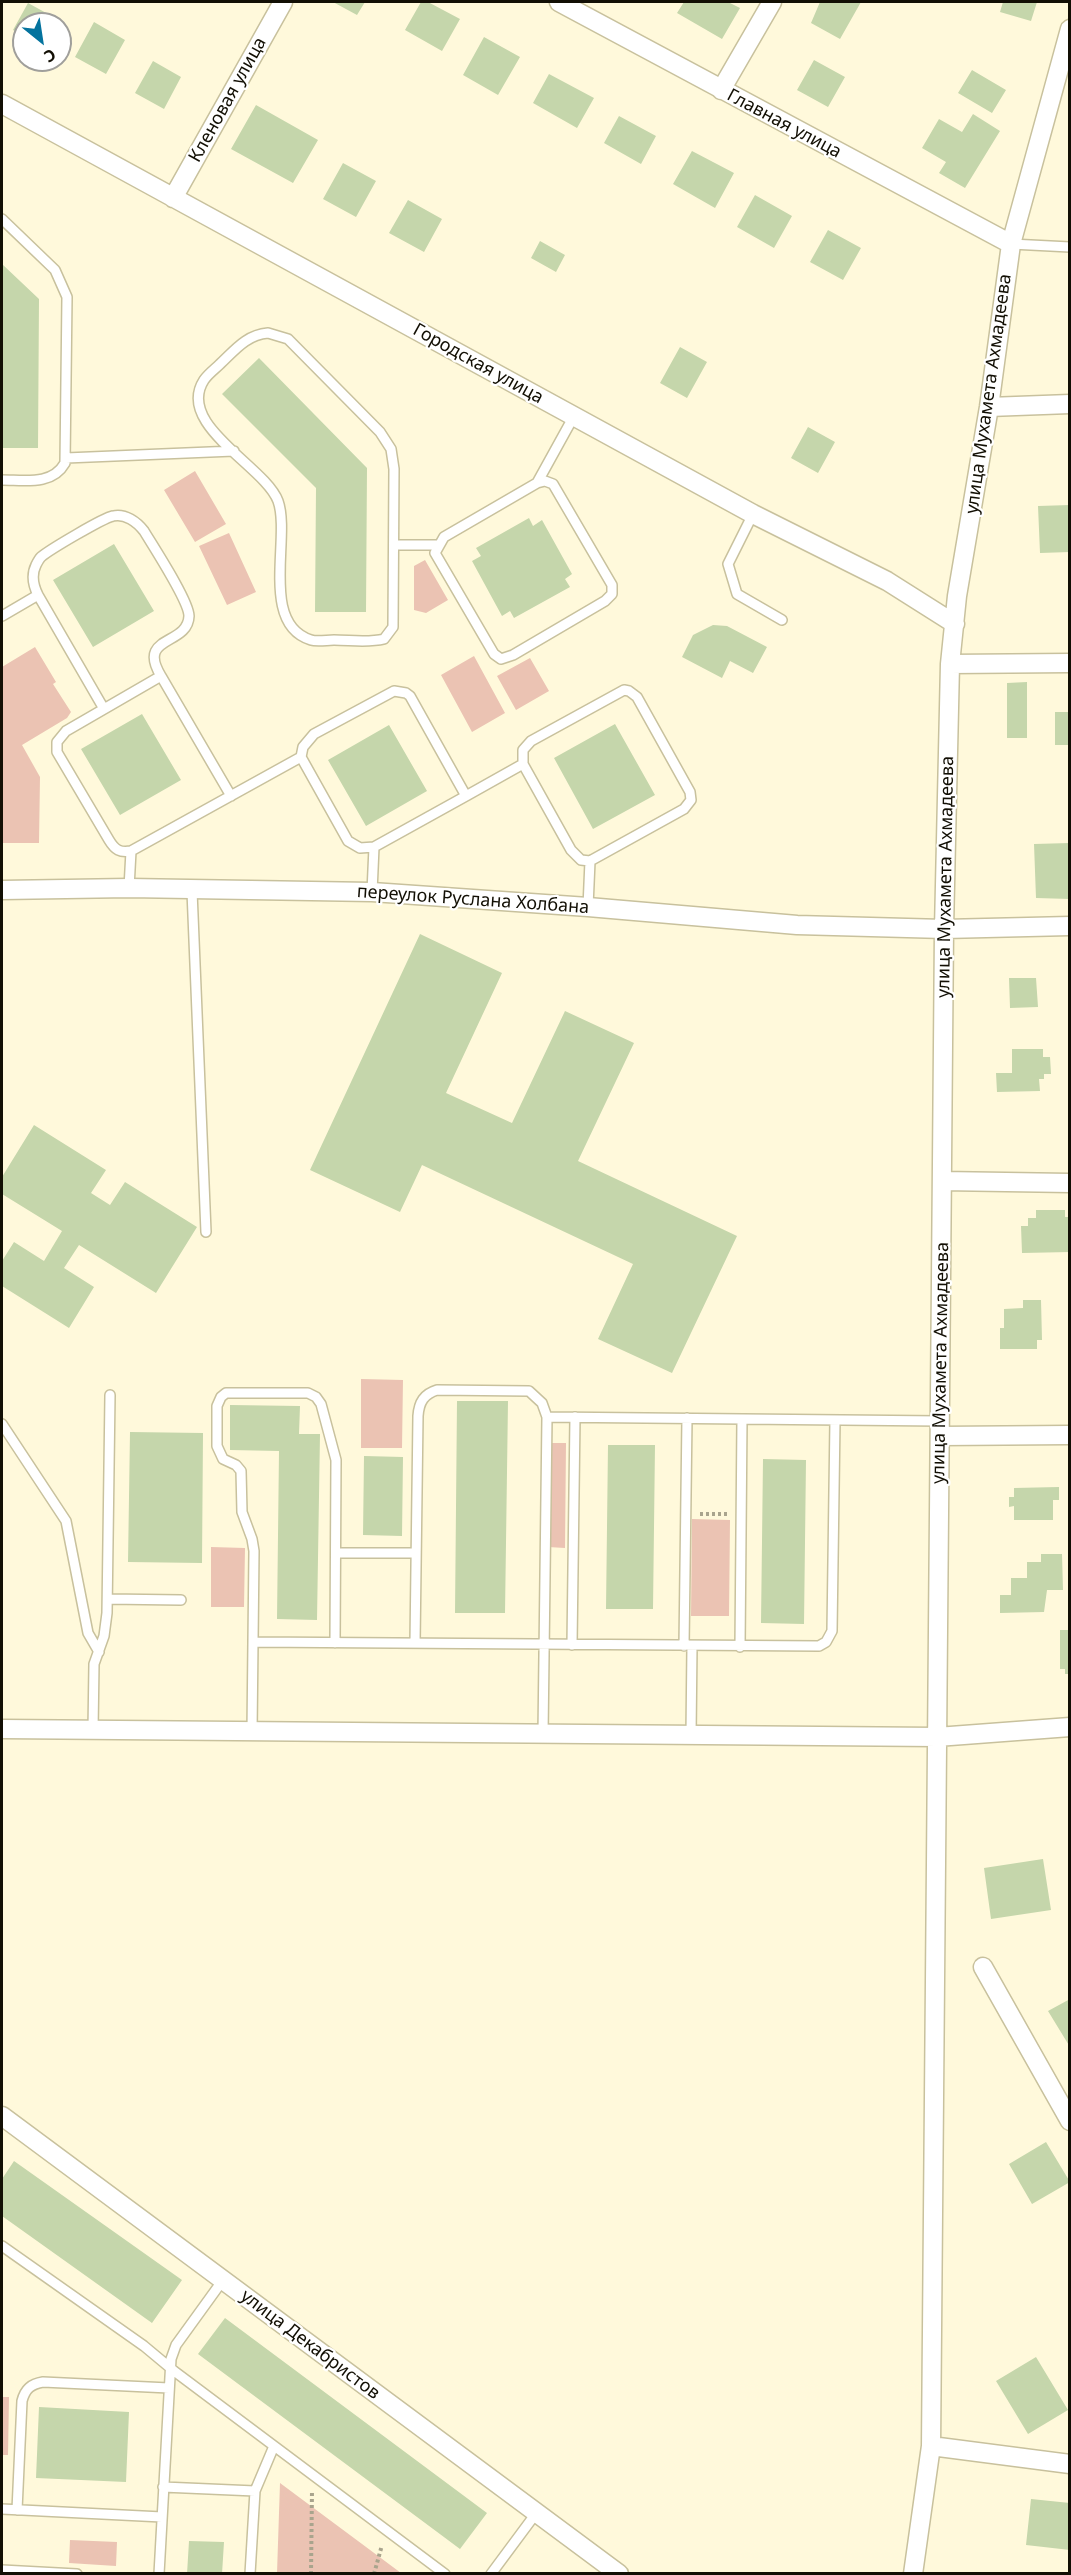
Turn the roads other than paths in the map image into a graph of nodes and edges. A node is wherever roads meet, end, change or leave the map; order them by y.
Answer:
1 (283, 2) edge
2 (559, 2) edge
3 (772, 2) edge
4 (1070, 29) edge
5 (721, 90) junction
6 (2, 104) edge
7 (173, 198) junction
8 (2, 219) edge
9 (1011, 244) junction
10 (1070, 247) edge
11 (1070, 404) edge
12 (989, 407) junction
13 (573, 416) junction
14 (234, 451) junction
15 (66, 458) junction
16 (2, 480) edge
17 (537, 483) junction
18 (753, 514) junction
19 (394, 545) junction
20 (438, 545) junction
21 (38, 596) junction
22 (2, 616) edge
23 (782, 620) dead end
24 (955, 624) junction
25 (1070, 663) edge
26 (951, 664) junction
27 (161, 676) junction
28 (104, 709) junction
29 (302, 757) junction
30 (523, 764) junction
31 (466, 795) junction
32 (231, 796) junction
33 (374, 847) junction
34 (131, 851) junction
35 (590, 861) junction
36 (129, 888) junction
37 (2, 890) edge
38 (192, 891) junction
39 (372, 892) junction
40 (588, 907) junction
41 (1070, 926) edge
42 (944, 929) junction
43 (942, 1181) junction
44 (1070, 1183) edge
45 (206, 1232) dead end
46 (110, 1395) dead end
47 (547, 1417) junction
48 (575, 1417) junction
49 (687, 1418) junction
50 (742, 1419) junction
51 (835, 1420) junction
52 (2, 1424) edge
53 (940, 1428) junction
54 (1070, 1435) edge
55 (336, 1552) junction
56 (416, 1553) junction
57 (108, 1599) junction
58 (181, 1600) dead end
59 (253, 1642) junction
60 (335, 1643) junction
61 (415, 1643) junction
62 (545, 1645) junction
63 (572, 1645) junction
64 (688, 1646) junction
65 (740, 1647) junction
66 (99, 1652) junction
67 (1070, 1727) edge
68 (2, 1729) edge
69 (93, 1730) junction
70 (252, 1731) junction
71 (543, 1734) junction
72 (691, 1735) junction
73 (937, 1737) junction
74 (983, 1967) dead end
75 (2, 2116) edge
76 (1070, 2121) edge
77 (2, 2246) edge
78 (223, 2280) junction
79 (170, 2368) junction
80 (169, 2388) junction
81 (274, 2446) junction
82 (931, 2446) junction
83 (1070, 2464) edge
84 (164, 2487) junction
85 (255, 2491) junction
86 (2, 2509) edge
87 (17, 2510) junction
88 (537, 2512) junction
89 (162, 2517) junction
90 (2, 2570) edge
91 (77, 2574) edge
92 (159, 2574) edge
93 (250, 2574) edge
94 (445, 2574) edge
95 (491, 2574) edge
96 (620, 2574) edge
97 (913, 2574) edge

1 - 7 street, Кленовая улица
2 - 5 street, Главная улица
3 - 5 street
4 - 9 street, улица Мухамета Ахмадеева
5 - 9 street, Главная улица
6 - 7 street, Городская улица
7 - 13 street, Городская улица
8 - 15 lane
9 - 10 lane
9 - 12 street, улица Мухамета Ахмадеева
11 - 12 street
12 - 24 street, улица Мухамета Ахмадеева
13 - 17 lane
13 - 18 street, Городская улица
14 - 15 lane
14 - 19 lane
14 - 19 lane
15 - 16 lane
17 - 20 lane
17 - 20 lane
18 - 23 lane
18 - 24 street, Городская улица
19 - 20 lane
21 - 22 lane
21 - 27 lane
21 - 28 lane
24 - 26 street, улица Мухамета Ахмадеева
25 - 26 street
26 - 42 street, улица Мухамета Ахмадеева
27 - 28 lane
27 - 32 lane
28 - 34 lane
29 - 31 lane
29 - 32 lane
29 - 33 lane
30 - 31 lane
30 - 35 lane
30 - 35 lane
31 - 33 lane
32 - 34 lane
33 - 39 lane
34 - 36 lane
35 - 40 lane
36 - 37 street, переулок Руслана Холбана
36 - 38 street, переулок Руслана Холбана
38 - 39 street, переулок Руслана Холбана
38 - 45 lane
39 - 40 street, переулок Руслана Холбана
40 - 42 street, переулок Руслана Холбана
41 - 42 street, переулок Руслана Холбана
42 - 43 street, улица Мухамета Ахмадеева
43 - 44 street
43 - 53 street, улица Мухамета Ахмадеева
46 - 57 lane
47 - 48 lane
47 - 56 lane
47 - 62 lane
48 - 49 lane
48 - 63 lane
49 - 50 lane
49 - 64 lane
50 - 51 lane
50 - 65 lane
51 - 53 lane
51 - 65 lane
52 - 66 lane
53 - 54 street
53 - 73 street, улица Мухамета Ахмадеева
55 - 56 lane
55 - 59 lane
55 - 60 lane
56 - 61 lane
57 - 58 lane
57 - 66 lane
59 - 60 lane
59 - 70 lane
60 - 61 lane
61 - 62 lane
62 - 63 lane
62 - 71 lane
63 - 64 lane
64 - 65 lane
64 - 72 lane
66 - 69 lane
67 - 73 street
68 - 69 street
69 - 70 street
70 - 71 street
71 - 72 street
72 - 73 street
73 - 82 street, улица Мухамета Ахмадеева
74 - 76 street
75 - 78 street, улица Декабристов
77 - 79 lane
78 - 79 lane
78 - 88 street, улица Декабристов
79 - 80 lane
79 - 81 lane
80 - 84 lane
80 - 87 lane
81 - 85 lane
81 - 94 lane
82 - 83 street
82 - 97 street, улица Мухамета Ахмадеева
84 - 85 lane
84 - 89 lane
85 - 93 lane
86 - 87 lane
87 - 89 lane
88 - 95 lane
88 - 96 street, улица Декабристов
89 - 92 lane
90 - 91 lane

